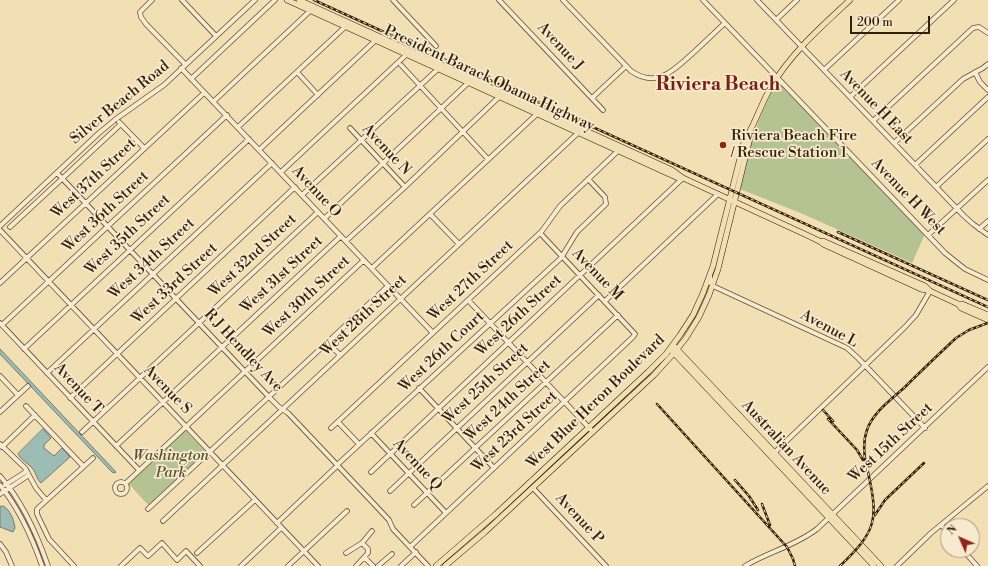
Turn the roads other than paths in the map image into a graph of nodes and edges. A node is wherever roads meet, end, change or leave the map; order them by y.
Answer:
1 (152, 0) edge
2 (182, 0) edge
3 (255, 0) edge
4 (275, 0) edge
5 (287, 0) edge
6 (299, 0) edge
7 (393, 0) edge
8 (499, 0) edge
9 (563, 0) edge
10 (703, 0) edge
11 (757, 0) edge
12 (797, 0) edge
13 (850, 0) edge
14 (899, 0) edge
15 (954, 0) edge
16 (312, 9) junction
17 (776, 20) junction
18 (725, 23) junction
19 (348, 25) junction
20 (988, 32) edge
21 (216, 36) junction
22 (378, 38) junction
23 (436, 46) dead end
24 (801, 46) junction
25 (409, 52) junction
26 (185, 64) junction
27 (988, 64) edge
28 (401, 65) dead end
29 (626, 66) junction
30 (440, 67) junction
31 (181, 68) junction
32 (824, 70) junction
33 (297, 72) junction
34 (975, 72) junction
35 (777, 78) junction
36 (191, 79) junction
37 (470, 81) junction
38 (419, 86) junction
39 (988, 90) edge
40 (204, 93) junction
41 (318, 95) junction
42 (501, 95) junction
43 (850, 97) junction
44 (988, 97) edge
45 (592, 98) junction
46 (213, 102) junction
47 (441, 109) junction
48 (603, 110) dead end
49 (539, 112) junction
50 (227, 115) junction
51 (116, 119) junction
52 (873, 121) junction
53 (121, 124) junction
54 (238, 127) junction
55 (350, 128) dead end
56 (462, 131) junction
57 (580, 131) junction
58 (249, 139) junction
59 (988, 139) edge
60 (362, 140) junction
61 (894, 143) junction
62 (144, 148) junction
63 (620, 149) junction
64 (259, 150) junction
65 (488, 159) junction
66 (272, 163) junction
67 (383, 164) junction
68 (915, 165) junction
69 (57, 172) junction
70 (281, 172) junction
71 (682, 178) junction
72 (63, 179) junction
73 (588, 180) junction
74 (988, 180) edge
75 (405, 187) junction
76 (936, 187) junction
77 (295, 188) junction
78 (718, 194) junction
79 (302, 195) junction
80 (732, 201) junction
81 (86, 203) junction
82 (957, 209) junction
83 (318, 212) junction
84 (430, 214) junction
85 (324, 218) junction
86 (988, 221) edge
87 (0, 226) edge
88 (108, 226) junction
89 (10, 227) dead end
90 (979, 229) junction
91 (0, 230) edge
92 (540, 233) junction
93 (928, 235) junction
94 (988, 235) edge
95 (341, 236) junction
96 (346, 241) junction
97 (459, 244) junction
98 (130, 250) junction
99 (562, 256) junction
100 (26, 258) junction
101 (364, 260) junction
102 (372, 268) junction
103 (153, 274) junction
104 (710, 274) junction
105 (581, 275) junction
106 (988, 280) edge
107 (49, 282) junction
108 (0, 283) edge
109 (388, 286) junction
110 (713, 286) junction
111 (930, 291) junction
112 (599, 295) junction
113 (176, 298) junction
114 (400, 298) junction
115 (468, 300) junction
116 (605, 301) junction
117 (958, 304) junction
118 (71, 305) junction
119 (618, 315) junction
120 (988, 315) edge
121 (988, 320) edge
122 (199, 323) junction
123 (489, 323) junction
124 (1, 324) edge
125 (94, 330) junction
126 (433, 333) junction
127 (635, 334) joint
128 (327, 342) junction
129 (508, 343) junction
130 (222, 347) junction
131 (671, 347) junction
132 (24, 349) junction
133 (676, 352) junction
134 (117, 354) junction
135 (340, 355) junction
136 (527, 363) junction
137 (866, 366) junction
138 (988, 367) edge
139 (245, 372) junction
140 (47, 373) junction
141 (1, 378) edge
142 (140, 378) junction
143 (546, 383) junction
144 (28, 386) dead end
145 (419, 389) junction
146 (18, 395) junction
147 (269, 397) junction
148 (70, 398) junction
149 (564, 402) junction
150 (163, 403) junction
151 (26, 406) dead end
152 (282, 409) junction
153 (438, 409) junction
154 (0, 412) edge
155 (35, 415) junction
156 (93, 422) junction
157 (338, 422) junction
158 (186, 427) junction
159 (331, 428) dead end
160 (456, 428) junction
161 (589, 428) junction
162 (924, 428) junction
163 (82, 432) dead end
164 (593, 432) junction
165 (371, 434) junction
166 (357, 442) dead end
167 (1, 445) edge
168 (116, 446) junction
169 (475, 448) junction
170 (210, 452) junction
171 (390, 454) junction
172 (772, 454) junction
173 (93, 458) dead end
174 (551, 463) junction
175 (222, 465) junction
176 (337, 465) junction
177 (83, 466) junction
178 (494, 468) junction
179 (139, 470) junction
180 (371, 472) dead end
181 (28, 473) junction
182 (408, 473) junction
183 (0, 476) edge
184 (126, 483) dead end
185 (8, 486) junction
186 (526, 486) junction
187 (988, 486) edge
188 (2, 488) edge
189 (533, 488) junction
190 (390, 490) dead end
191 (427, 493) junction
192 (0, 494) edge
193 (46, 500) junction
194 (255, 500) junction
195 (414, 505) dead end
196 (148, 509) dead end
197 (347, 511) dead end
198 (446, 513) junction
199 (506, 513) junction
200 (831, 517) junction
201 (949, 518) edge
202 (163, 520) dead end
203 (277, 523) junction
204 (940, 526) edge
205 (282, 528) junction
206 (372, 531) dead end
207 (362, 543) junction
208 (0, 544) edge
209 (410, 546) junction
210 (304, 552) junction
211 (416, 552) junction
212 (197, 553) dead end
213 (346, 553) dead end
214 (392, 554) dead end
215 (365, 558) junction
216 (970, 558) edge
217 (450, 564) edge
218 (12, 566) edge
219 (42, 566) edge
220 (48, 566) edge
221 (74, 566) edge
222 (121, 566) edge
223 (200, 566) edge
224 (241, 566) edge
225 (288, 566) edge
226 (318, 566) edge
227 (356, 566) edge
228 (373, 566) edge
229 (378, 566) edge
230 (401, 566) edge
231 (428, 566) edge
232 (436, 566) edge
233 (445, 566) edge
234 (606, 566) edge
235 (745, 566) edge
236 (874, 566) edge
237 (881, 566) edge
238 (897, 566) edge
239 (977, 566) edge

1 - 26 street
2 - 21 street
3 - 21 street, Silver Beach Road
4 - 36 street
5 - 16 main road, President Barack Obama Highway
6 - 16 main road, President Barack Obama Highway
7 - 23 street
8 - 45 street, Avenue J
9 - 29 street
10 - 18 street, Avenue H West
11 - 17 street, Avenue H East
12 - 17 street
13 - 24 main road, West Blue Heron Boulevard
14 - 32 street
15 - 43 street
16 - 19 main road, President Barack Obama Highway
16 - 46 street
17 - 24 street, Avenue H East
18 - 29 street
18 - 35 street, Avenue H West
19 - 22 main road, President Barack Obama Highway
19 - 33 street
20 - 52 street
21 - 26 street, Silver Beach Road
22 - 25 main road, President Barack Obama Highway
22 - 41 street
24 - 32 street, Avenue H East
24 - 35 main road, West Blue Heron Boulevard
25 - 30 main road, President Barack Obama Highway
25 - 70 street
26 - 31 street, Silver Beach Road
27 - 34 street
28 - 38 street
29 - 45 street
30 - 37 main road, President Barack Obama Highway
30 - 38 street
31 - 36 street, Avenue O
31 - 51 street, Silver Beach Road
32 - 43 street, Avenue H East
33 - 41 street
33 - 54 street
34 - 39 street
34 - 61 street
35 - 80 main road, West Blue Heron Boulevard
35 - 93 street, Avenue H West
36 - 40 street, Avenue O
37 - 42 main road, President Barack Obama Highway
37 - 47 street
38 - 47 street
38 - 60 street
40 - 46 street, Avenue O
40 - 62 street, West 37th Street
41 - 64 street
42 - 49 main road, President Barack Obama Highway
42 - 56 street, West 31st Street
43 - 52 street, Avenue H East
44 - 68 street
45 - 48 street, Avenue J
46 - 50 street, Avenue O
47 - 56 street
47 - 67 street
49 - 57 main road, President Barack Obama Highway
49 - 65 street, West 30th Street
50 - 54 street, Avenue O
50 - 88 street, West 36th Street
51 - 53 street
51 - 69 street, Silver Beach Road
52 - 61 street, Avenue H East
53 - 62 street
53 - 72 street, Silver Beach Road
54 - 58 street, Avenue O
55 - 60 street, Avenue N
56 - 65 street
56 - 75 street, West 31st Street
57 - 63 main road, President Barack Obama Highway
57 - 97 street, West 28th Street
58 - 64 street, Avenue O
58 - 98 street, West 35th Street
59 - 76 street
60 - 67 street, Avenue N
60 - 79 street
61 - 68 street, Avenue H East
62 - 81 street, West 37th Street
63 - 71 main road, President Barack Obama Highway
63 - 73 street, West 27th Street
64 - 66 street, Avenue O
65 - 84 street, West 30th Street
66 - 70 street, Avenue O
66 - 103 street, West 34th Street
67 - 75 street, Avenue N
67 - 85 street
68 - 76 street, Avenue H East
69 - 72 street, R J Hendley Ave
69 - 87 street, Silver Beach Road
70 - 77 street, Avenue O
71 - 78 main road, President Barack Obama Highway
71 - 105 street, West 26th Street
72 - 81 street, R J Hendley Ave
72 - 89 street, Silver Beach Road
73 - 92 street, West 27th Street
73 - 99 street, West 26th Court
74 - 82 street
75 - 96 street, West 31st Street
76 - 82 street, Avenue H East
77 - 79 street, Avenue O
77 - 113 street, West 33rd Street
78 - 80 main road, President Barack Obama Highway
78 - 116 street
79 - 83 street, Avenue O
80 - 104 main road, West Blue Heron Boulevard
80 - 110 main road, West Blue Heron Boulevard
80 - 111 main road, President Barack Obama Highway
81 - 88 street, R J Hendley Ave
81 - 100 street, West 37th Street
82 - 90 street, Avenue H East
82 - 93 street
83 - 85 street, Avenue O
83 - 122 street, West 32nd Street
84 - 97 street
84 - 102 street, West 30th Street
85 - 95 street, Avenue O
86 - 90 street
88 - 98 street, R J Hendley Ave
88 - 107 street, West 36th Street
90 - 94 street, Avenue H East
91 - 100 street, Avenue S
92 - 99 street, Avenue M
92 - 115 street, West 27th Street
93 - 106 street, Avenue H West
95 - 96 street, Avenue O
95 - 130 street, West 31st Street
96 - 101 street, Avenue O
97 - 114 street, West 28th Street
98 - 103 street, R J Hendley Ave
98 - 118 street, West 35th Street
99 - 105 street, Avenue M
99 - 123 street, West 26th Court
100 - 107 street, Avenue S
100 - 108 street, West 37th Street
101 - 102 street, Avenue O
101 - 139 street, West 30th Street
102 - 109 street, Avenue O
103 - 113 street, R J Hendley Ave
103 - 125 street, West 34th Street
104 - 110 street
104 - 131 main road, West Blue Heron Boulevard
105 - 112 street, Avenue M
105 - 129 street, West 26th Street
107 - 118 street, Avenue S
107 - 124 street, West 36th Street
109 - 114 street, Avenue O
109 - 128 street
110 - 133 main road, West Blue Heron Boulevard
110 - 137 street, Avenue L
111 - 117 main road, President Barack Obama Highway
111 - 137 street
112 - 116 street, Avenue M
112 - 136 street, West 25th Street
113 - 122 street, R J Hendley Ave
113 - 134 street, West 33rd Street
114 - 126 street, Avenue O
114 - 135 street, West 28th Street
115 - 123 street
115 - 126 street, West 27th Street
116 - 119 street, Avenue M
117 - 120 main road, President Barack Obama Highway
117 - 121 main road, President Barack Obama Highway
118 - 125 street, Avenue S
118 - 132 street, West 35th Street
119 - 127 street, Avenue M
119 - 143 street, West 24th Street
122 - 130 street, R J Hendley Ave
122 - 142 street, West 32nd Street
123 - 129 street
123 - 145 street, West 26th Court
124 - 132 street, Avenue T
125 - 134 street, Avenue S
125 - 140 street, West 34th Street
126 - 157 street, West 27th Street
127 - 149 street, West 23rd Street
128 - 135 street
128 - 147 street
129 - 136 street
129 - 153 street, West 26th Street
130 - 139 street, R J Hendley Ave
130 - 150 street, West 31st Street
131 - 133 main road, Australian Avenue
131 - 161 main road, West Blue Heron Boulevard
132 - 140 street, Avenue T
133 - 164 main road, West Blue Heron Boulevard
133 - 172 main road, Australian Avenue
134 - 142 street, Avenue S
134 - 148 street, West 33rd Street
135 - 152 street, West 28th Street
136 - 143 street
136 - 160 street, West 25th Street
137 - 162 street, Avenue L
137 - 172 street
138 - 162 street, West 15th Street
139 - 147 street, R J Hendley Ave
139 - 158 street, West 30th Street
140 - 148 street, Avenue T
141 - 146 street
142 - 150 street, Avenue S
142 - 156 street, West 32nd Street
143 - 149 street
143 - 169 street, West 24th Street
144 - 146 street
145 - 153 street
145 - 165 street, West 26th Court
146 - 154 street
147 - 152 street, R J Hendley Ave
147 - 170 street
148 - 156 street, Avenue T
149 - 161 street
149 - 178 street, West 23rd Street
150 - 158 street, Avenue S
150 - 168 street, West 31st Street
151 - 155 street
152 - 175 street, West 28th Street
152 - 176 street, R J Hendley Ave
153 - 160 street
153 - 171 street, West 26th Street
155 - 167 street
155 - 177 street
156 - 163 street, West 32nd Street
156 - 168 street, Avenue T
157 - 159 street, West 27th Street
157 - 166 street
158 - 170 street, Avenue S
158 - 179 street, West 30th Street
160 - 169 street
160 - 182 street, West 25th Street
161 - 164 street
161 - 174 main road, West Blue Heron Boulevard
162 - 200 street, West 15th Street
164 - 189 main road, West Blue Heron Boulevard
165 - 171 street, Avenue Q
165 - 176 street, West 26th Court
167 - 181 street
168 - 179 street, Avenue T
169 - 178 street
169 - 191 street, West 24th Street
170 - 175 street, Avenue S
170 - 196 street
171 - 180 street, West 26th Street
171 - 182 street, Avenue Q
172 - 200 main road, Australian Avenue
173 - 177 street
174 - 186 main road, West Blue Heron Boulevard
174 - 189 main road
175 - 194 street, Avenue S
175 - 202 street, West 28th Street
176 - 203 street, West 26th Court
176 - 209 street, R J Hendley Ave
177 - 193 street
178 - 198 street, West 23rd Street
179 - 184 street, West 30th Street
181 - 185 street
181 - 193 street
182 - 190 street, West 25th Street
182 - 191 street, Avenue Q
183 - 185 street
185 - 188 street
185 - 220 street
186 - 199 main road
186 - 232 main road, West Blue Heron Boulevard
187 - 201 street
188 - 192 street
188 - 219 street
189 - 199 main road, West Blue Heron Boulevard
189 - 234 street, Avenue P
191 - 195 street, West 24th Street
191 - 198 street, Avenue Q
193 - 221 street
194 - 203 street, Avenue S
194 - 212 street
197 - 210 street
198 - 209 street, West 23rd Street
199 - 217 main road, West Blue Heron Boulevard
200 - 235 street, West 15th Street
200 - 236 main road, Australian Avenue
200 - 237 main road, Australian Avenue
203 - 205 street, Avenue S
204 - 238 street
205 - 210 street, Avenue S
205 - 224 street
206 - 207 street
207 - 213 street
207 - 215 street
208 - 218 street
209 - 211 street, R J Hendley Ave
210 - 225 street
210 - 226 street, Avenue S
211 - 230 street
211 - 231 street, R J Hendley Ave
214 - 229 street
215 - 227 street
215 - 228 street
216 - 239 street
217 - 233 main road, West Blue Heron Boulevard
222 - 223 street

